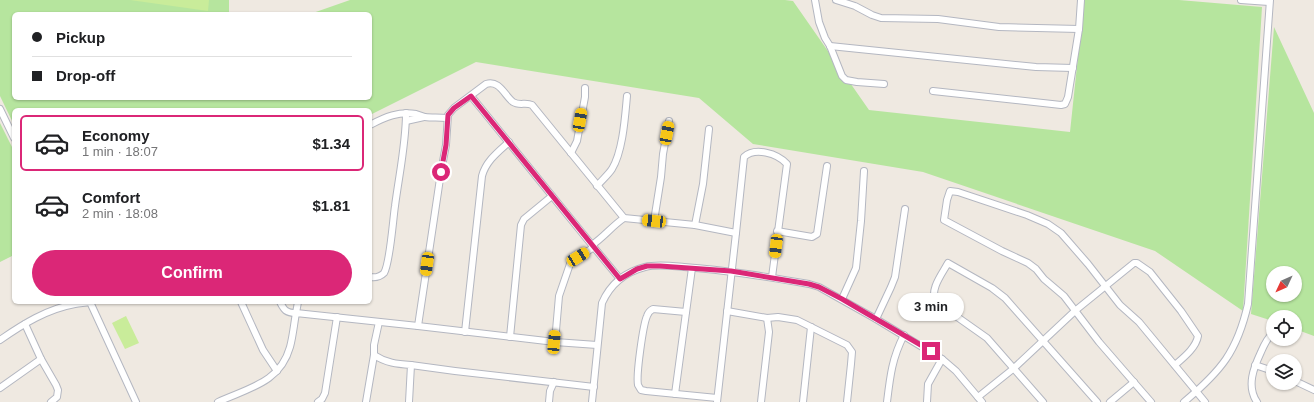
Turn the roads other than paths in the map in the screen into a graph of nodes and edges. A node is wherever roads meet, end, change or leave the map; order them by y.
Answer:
1 (815, 0) edge
2 (837, 0) edge
3 (1081, 0) edge
4 (1241, 0) edge
5 (1269, 1) edge
6 (1080, 29) junction
7 (830, 46) junction
8 (1073, 68) junction
9 (884, 84) dead end
10 (585, 88) dead end
11 (933, 91) dead end
12 (471, 96) junction
13 (627, 96) dead end
14 (0, 109) edge
15 (406, 113) junction
16 (426, 117) junction
17 (447, 118) junction
18 (406, 121) junction
19 (669, 121) dead end
20 (372, 124) edge
21 (709, 129) dead end
22 (12, 134) edge
23 (509, 142) junction
24 (571, 153) junction
25 (827, 166) dead end
26 (864, 171) dead end
27 (597, 186) junction
28 (552, 196) junction
29 (904, 209) dead end
30 (624, 218) junction
31 (654, 221) junction
32 (695, 225) junction
33 (777, 231) junction
34 (736, 233) junction
35 (593, 246) junction
36 (692, 268) junction
37 (731, 271) junction
38 (372, 277) edge
39 (772, 277) junction
40 (620, 279) junction
41 (1106, 285) junction
42 (842, 299) junction
43 (75, 304) edge
44 (91, 304) edge
45 (242, 304) edge
46 (281, 304) edge
47 (298, 304) edge
48 (1076, 310) junction
49 (727, 311) junction
50 (686, 312) junction
51 (296, 313) junction
52 (337, 317) junction
53 (767, 318) junction
54 (876, 319) junction
55 (379, 322) junction
56 (25, 324) junction
57 (418, 326) junction
58 (811, 327) junction
59 (465, 332) junction
60 (904, 335) junction
61 (510, 337) junction
62 (0, 340) edge
63 (1266, 341) edge
64 (554, 342) junction
65 (1043, 342) junction
66 (597, 345) junction
67 (374, 355) junction
68 (41, 359) junction
69 (942, 359) junction
70 (411, 365) junction
71 (1175, 365) junction
72 (1255, 365) junction
73 (1013, 369) junction
74 (1266, 369) edge
75 (277, 371) junction
76 (554, 382) junction
77 (1134, 382) junction
78 (1302, 384) edge
79 (594, 387) junction
80 (0, 388) edge
81 (1314, 390) edge
82 (1197, 392) junction
83 (676, 394) junction
84 (717, 400) edge
85 (980, 400) edge
86 (51, 402) edge
87 (136, 402) edge
88 (218, 402) edge
89 (318, 402) edge
90 (366, 402) edge
91 (409, 402) edge
92 (549, 402) edge
93 (592, 402) edge
94 (761, 402) edge
95 (803, 402) edge
96 (847, 402) edge
97 (887, 402) edge
98 (927, 402) edge
99 (1043, 402) edge
100 (1097, 402) edge
101 (1110, 402) edge
102 (1150, 402) edge
103 (1184, 402) edge
104 (1205, 402) edge
105 (1257, 402) edge

1 - 7 street
2 - 6 street
3 - 6 street
4 - 5 street
5 - 82 street
6 - 8 street
7 - 8 street
7 - 9 street
8 - 11 street
10 - 24 street
12 - 17 street
12 - 23 street
12 - 24 street
13 - 27 street
14 - 22 street
15 - 16 street
15 - 18 street
15 - 20 street
16 - 17 street
16 - 18 street
17 - 57 street
18 - 38 street
19 - 31 street
21 - 32 street
23 - 28 street
23 - 59 street
24 - 27 street
25 - 33 street
26 - 42 street
27 - 30 street
28 - 35 street
28 - 61 street
29 - 54 street
30 - 31 street
30 - 35 street
31 - 32 street
32 - 34 street
33 - 34 street
33 - 39 street
34 - 37 street
35 - 40 street
35 - 64 street
36 - 37 street
36 - 40 street
36 - 50 street
37 - 39 street
37 - 49 street
39 - 42 street
40 - 66 street
41 - 48 street
41 - 48 street
41 - 71 street
41 - 71 street
42 - 54 street
43 - 56 street
44 - 87 street
45 - 75 street
46 - 51 street
47 - 51 street
48 - 65 street
48 - 77 street
49 - 53 street
49 - 84 street
50 - 83 street
50 - 83 street
51 - 52 street
51 - 75 street
52 - 55 street
52 - 89 street
53 - 58 street
53 - 94 street
54 - 60 street
55 - 57 street
55 - 67 street
56 - 62 street
56 - 68 street
57 - 59 street
58 - 95 street
58 - 96 street
59 - 61 street
60 - 69 street
60 - 97 street
61 - 64 street
63 - 72 street
64 - 66 street
65 - 73 street
65 - 73 street
65 - 100 street
66 - 79 street
67 - 70 street
67 - 90 street
68 - 80 street
68 - 86 street
69 - 85 street
69 - 98 street
70 - 76 street
70 - 91 street
71 - 82 street
72 - 74 street
72 - 105 street
73 - 85 street
73 - 99 street
75 - 88 street
76 - 79 street
76 - 92 street
77 - 101 street
77 - 102 street
78 - 81 street
79 - 93 street
82 - 103 street
82 - 104 street
83 - 84 street

